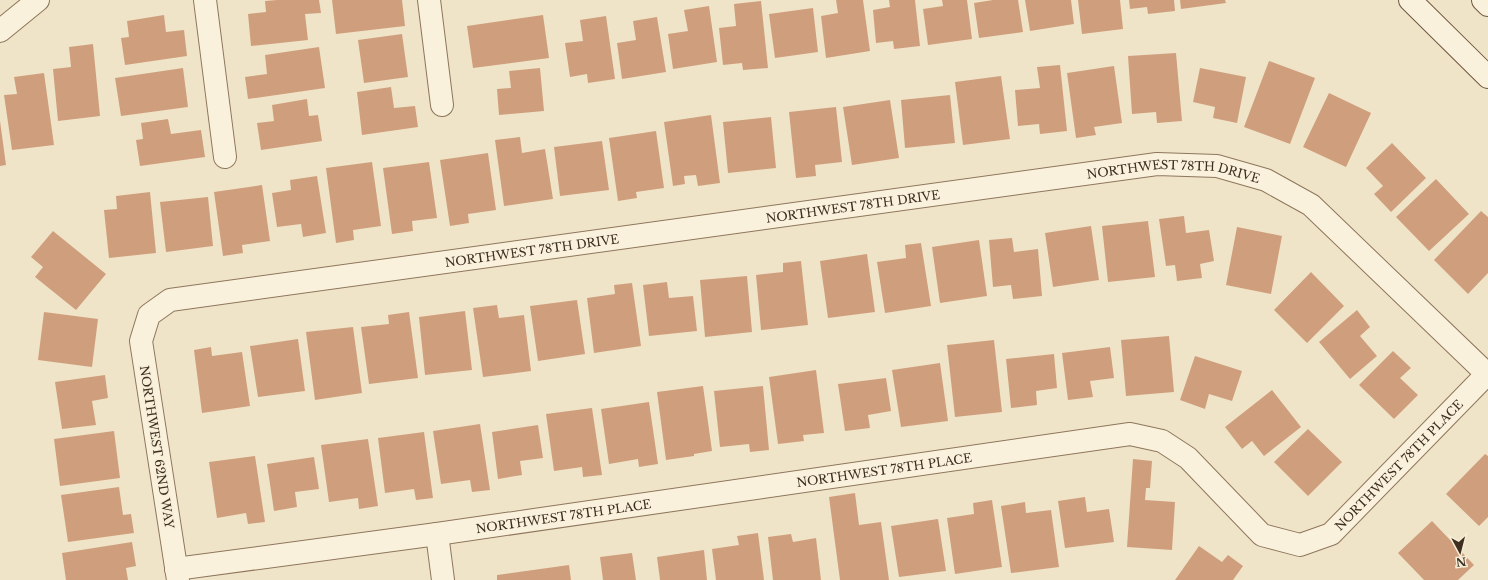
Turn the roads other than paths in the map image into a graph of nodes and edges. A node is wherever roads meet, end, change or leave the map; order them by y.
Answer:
1 (38, 0) edge
2 (205, 0) edge
3 (429, 0) edge
4 (1410, 0) edge
5 (1483, 0) edge
6 (1488, 5) edge
7 (0, 31) edge
8 (1488, 77) edge
9 (442, 106) dead end
10 (226, 156) dead end
11 (149, 315) joint
12 (1488, 374) edge
13 (437, 534) junction
14 (177, 575) edge
15 (443, 580) edge

1 - 7 street
2 - 10 street
3 - 9 street
4 - 8 street
5 - 6 street
11 - 12 street, NORTHWEST 78TH DRIVE
11 - 14 street, NORTHWEST 62ND WAY
12 - 13 street, NORTHWEST 78TH PLACE
13 - 14 street, NORTHWEST 78TH PLACE
13 - 15 street

